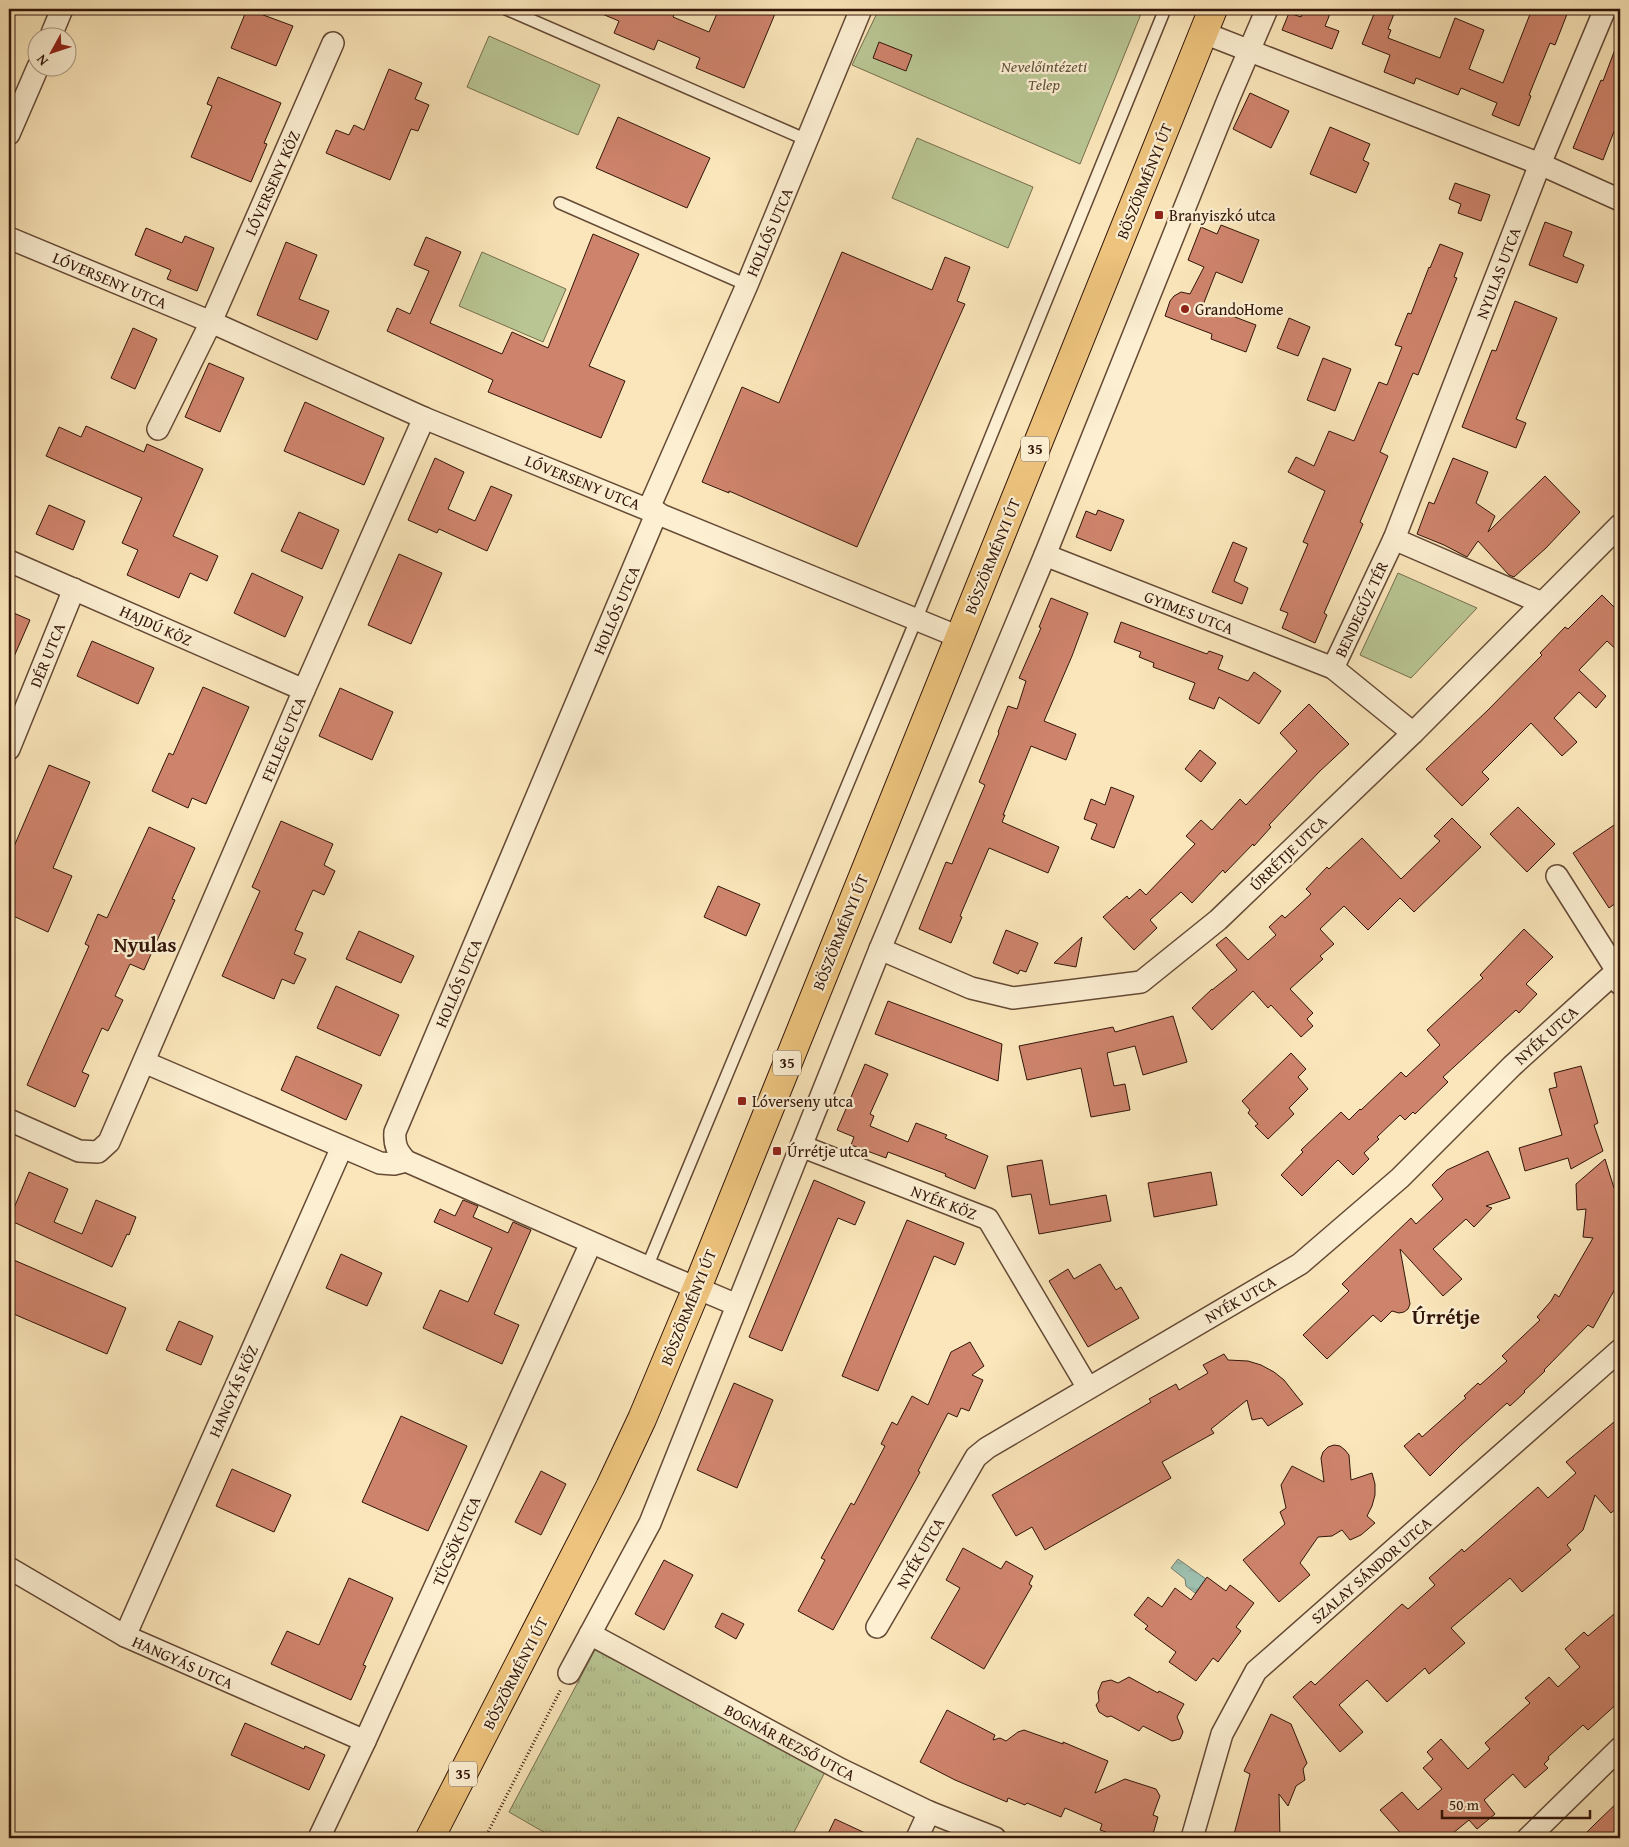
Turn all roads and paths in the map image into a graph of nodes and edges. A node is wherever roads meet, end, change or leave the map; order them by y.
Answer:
1 (62, 9) edge
2 (506, 9) edge
3 (861, 9) edge
4 (1165, 9) edge
5 (1267, 9) edge
6 (1605, 9) edge
7 (1208, 21) edge
8 (54, 28) edge
9 (332, 43) dead end
10 (1250, 52) junction
11 (33, 78) edge
12 (9, 134) edge
13 (807, 140) junction
14 (1540, 164) junction
15 (1620, 200) edge
16 (560, 203) dead end
17 (9, 238) edge
18 (747, 285) junction
19 (210, 322) junction
20 (424, 418) junction
21 (158, 428) dead end
22 (653, 510) junction
23 (1620, 525) edge
24 (1394, 539) junction
25 (1045, 555) junction
26 (9, 561) edge
27 (74, 589) junction
28 (1542, 604) junction
29 (916, 620) junction
30 (958, 636) junction
31 (1333, 668) junction
32 (304, 690) junction
33 (1413, 733) junction
34 (9, 749) edge
35 (1557, 876) dead end
36 (880, 949) junction
37 (1619, 974) edge
38 (144, 1062) junction
39 (9, 1120) edge
40 (801, 1146) junction
41 (342, 1147) junction
42 (406, 1161) junction
43 (591, 1243) junction
44 (647, 1267) junction
45 (697, 1288) junction
46 (737, 1305) junction
47 (1620, 1350) edge
48 (1088, 1388) junction
49 (9, 1568) edge
50 (877, 1628) dead end
51 (590, 1634) junction
52 (125, 1636) junction
53 (569, 1673) joint
54 (365, 1741) junction
55 (1620, 1748) edge
56 (929, 1812) junction
57 (319, 1838) edge
58 (430, 1838) edge
59 (485, 1838) edge
60 (917, 1838) edge
61 (995, 1838) edge
62 (1192, 1838) edge
63 (1528, 1838) edge

1 - 8 street
2 - 13 lane
3 - 13 street, HOLLÓS UTCA
4 - 29 lane
5 - 10 street
6 - 14 street, NYULAS UTCA
7 - 10 street
7 - 30 main road, BÖSZÖRMÉNYI ÚT / 35
9 - 19 street, LÓVERSENY KÖZ
10 - 14 street
10 - 25 street
11 - 12 street
13 - 18 street, HOLLÓS UTCA
14 - 15 street
14 - 24 street, NYULAS UTCA
16 - 18 lane
17 - 19 street, LÓVERSENY UTCA
18 - 22 street, HOLLÓS UTCA
19 - 20 street, LÓVERSENY UTCA
19 - 21 street
20 - 22 street, LÓVERSENY UTCA
20 - 32 street, FELLEG UTCA
22 - 29 street, LÓVERSENY UTCA
22 - 42 street, HOLLÓS UTCA
23 - 28 street, ÚRRÉTJE UTCA
24 - 28 street
24 - 31 street, BENDEGÚZ TÉR
25 - 31 street, GYIMES UTCA
25 - 36 street
26 - 27 street, HAJDÚ KÖZ
27 - 32 street, HAJDÚ KÖZ
27 - 34 street, DÉR UTCA
28 - 33 street, ÚRRÉTJE UTCA
29 - 30 street, LÓVERSENY UTCA
29 - 44 lane
30 - 45 main road, BÖSZÖRMÉNYI ÚT / 35
31 - 33 street, BENDEGÚZ TÉR
32 - 38 street, FELLEG UTCA
33 - 36 street, ÚRRÉTJE UTCA
35 - 37 street
36 - 40 street
37 - 48 street, NYÉK UTCA
38 - 39 street, FELLEG UTCA
38 - 41 street
40 - 46 street
40 - 48 street, NYÉK KÖZ
41 - 42 street
41 - 52 street, HANGYÁS KÖZ
42 - 43 street
43 - 44 street
43 - 54 street, TÜCSÖK UTCA
44 - 45 street
45 - 46 street
45 - 58 main road, BÖSZÖRMÉNYI ÚT / 35
46 - 51 street
47 - 62 street, SZALAY SÁNDOR UTCA
48 - 50 street, NYÉK UTCA
49 - 52 street, HANGYÁS UTCA
51 - 53 street
51 - 56 street, BOGNÁR REZSŐ UTCA
52 - 54 street, HANGYÁS UTCA
53 - 59 path
54 - 57 street, TÜCSÖK UTCA
55 - 63 street
56 - 60 street
56 - 61 street, BOGNÁR REZSŐ UTCA

